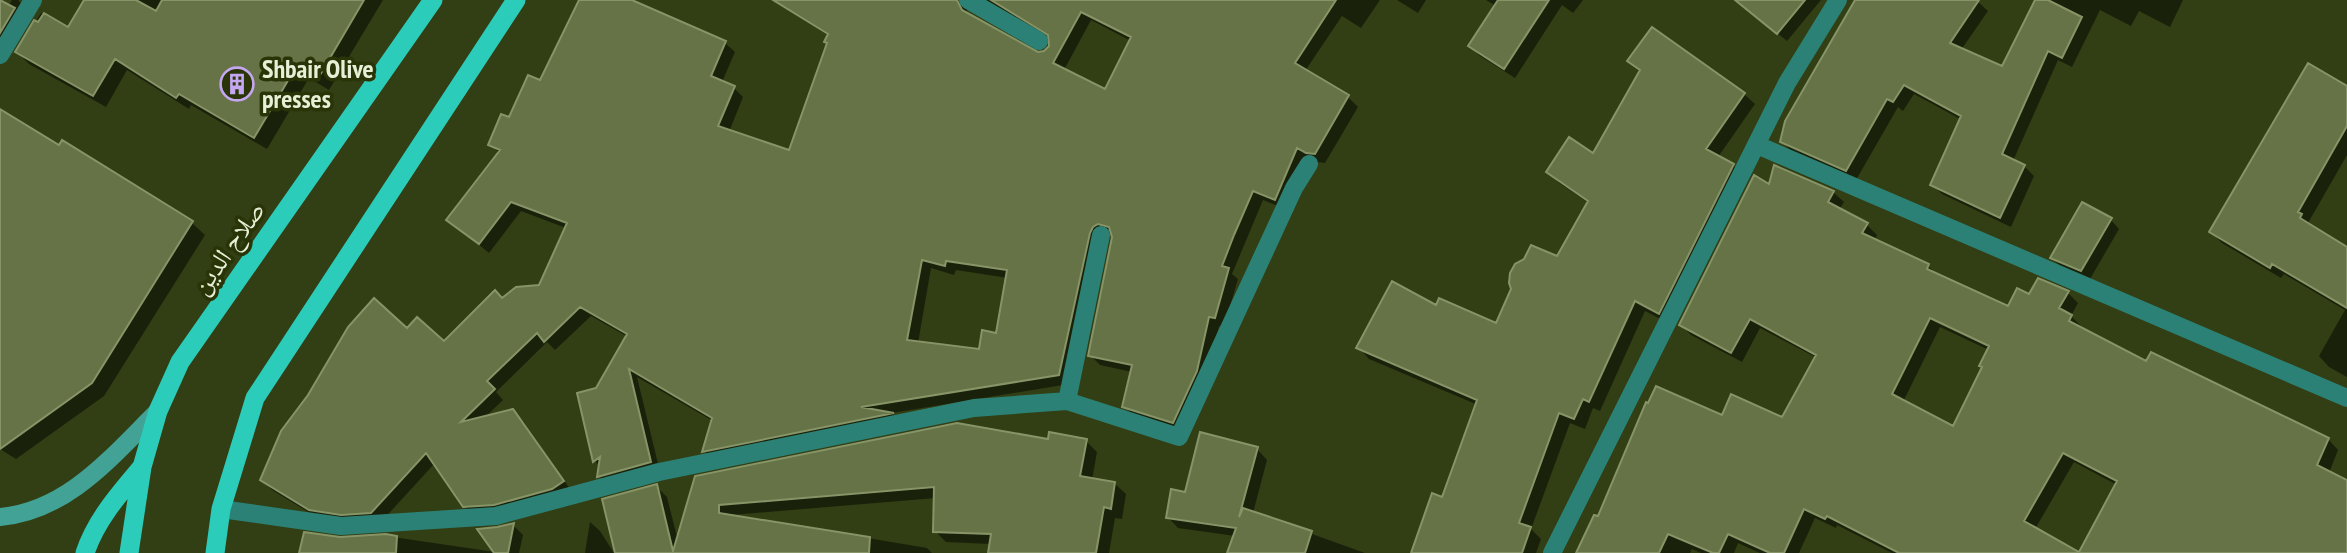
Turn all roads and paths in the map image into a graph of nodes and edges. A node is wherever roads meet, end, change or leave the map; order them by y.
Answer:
1 (33, 0) edge
2 (433, 0) edge
3 (516, 0) edge
4 (968, 0) edge
5 (1838, 0) edge
6 (1040, 41) dead end
7 (0, 55) edge
8 (1757, 145) junction
9 (1309, 164) dead end
10 (1101, 235) dead end
11 (2347, 398) edge
12 (1068, 401) junction
13 (158, 411) junction
14 (142, 467) junction
15 (221, 509) junction
16 (0, 517) edge
17 (85, 553) edge
18 (129, 553) edge
19 (215, 553) edge
20 (1552, 553) edge

1 - 7 street
2 - 13 highway, صلاح الدين
3 - 15 highway
4 - 6 street
5 - 8 street
8 - 11 street
8 - 20 street
9 - 12 street
10 - 12 street
12 - 15 street
13 - 14 highway, صلاح الدين
13 - 16 main road
14 - 17 highway
14 - 18 highway, صلاح الدين
15 - 19 highway

